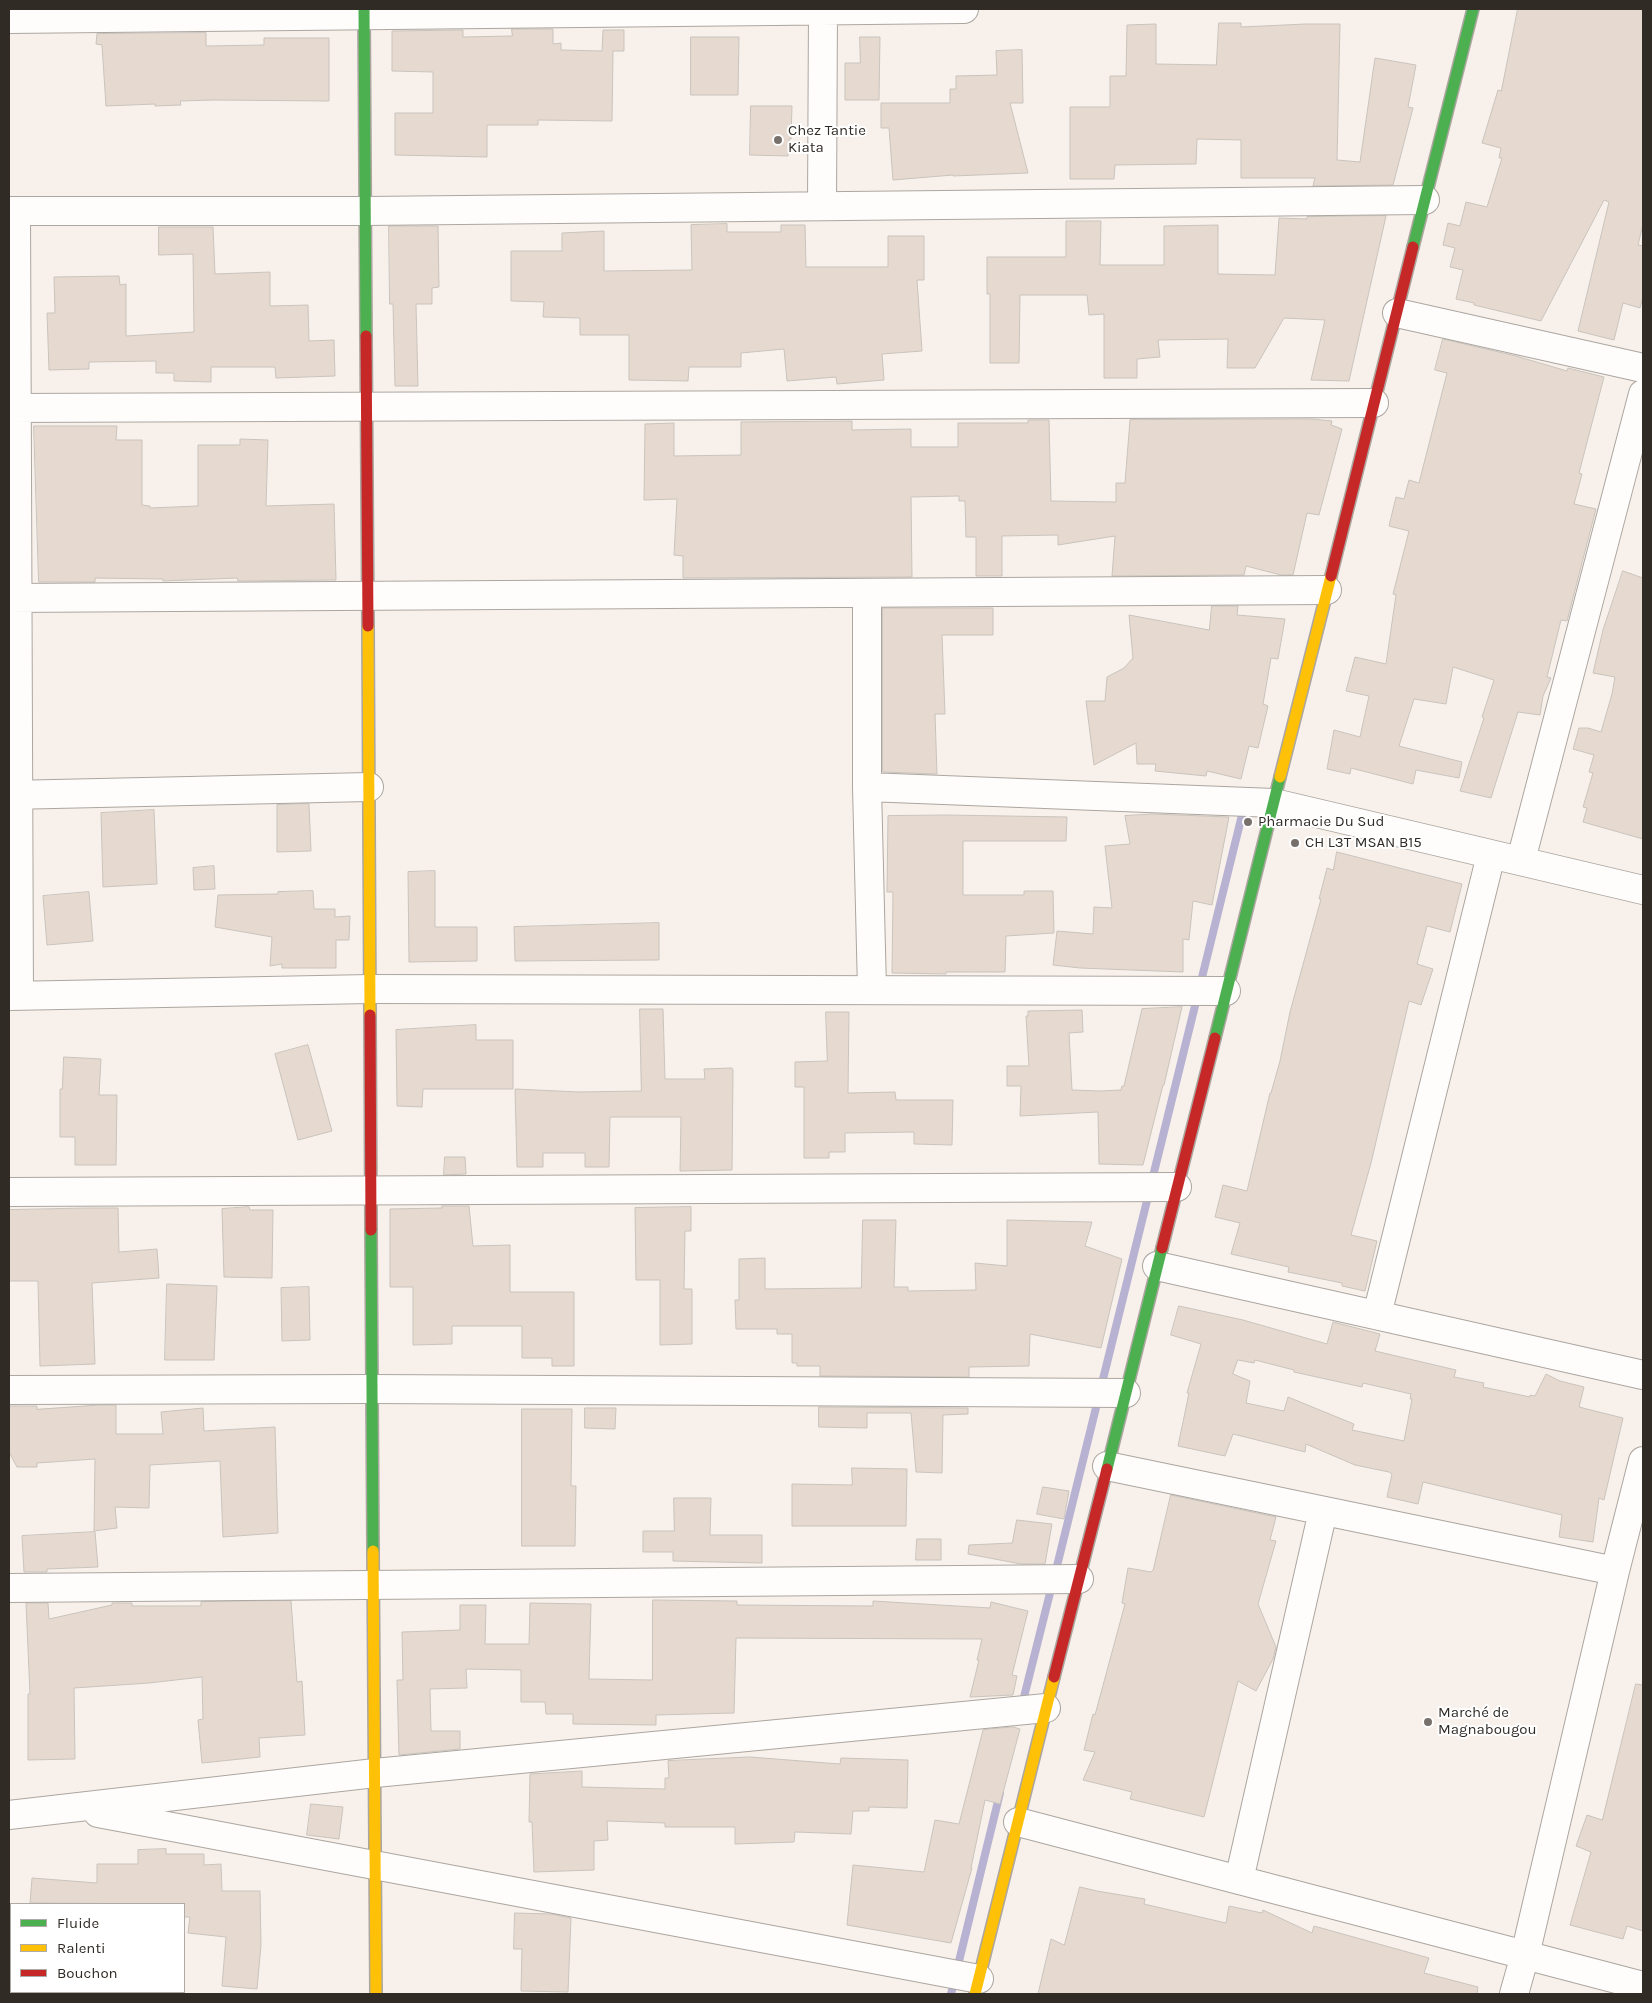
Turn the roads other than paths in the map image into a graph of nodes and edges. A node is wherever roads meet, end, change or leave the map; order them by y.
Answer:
1 (964, 9) edge
2 (1473, 9) edge
3 (823, 10) edge
4 (364, 12) edge
5 (9, 19) edge
6 (1425, 200) junction
7 (822, 206) junction
8 (13, 211) edge
9 (365, 211) junction
10 (1397, 314) junction
11 (1643, 368) edge
12 (1643, 394) edge
13 (1374, 403) junction
14 (366, 407) junction
15 (13, 408) edge
16 (1327, 590) junction
17 (867, 592) junction
18 (368, 595) junction
19 (13, 597) edge
20 (369, 787) junction
21 (867, 787) junction
22 (14, 795) edge
23 (1274, 803) junction
24 (1491, 855) junction
25 (1521, 860) junction
26 (1643, 890) edge
27 (370, 989) junction
28 (872, 990) junction
29 (1226, 991) junction
30 (14, 996) edge
31 (1177, 1187) junction
32 (371, 1190) junction
33 (9, 1192) edge
34 (1157, 1266) junction
35 (1377, 1315) junction
36 (1643, 1375) edge
37 (372, 1388) junction
38 (9, 1390) edge
39 (1126, 1393) junction
40 (1643, 1461) edge
41 (1107, 1466) junction
42 (1323, 1511) junction
43 (1615, 1571) junction
44 (1078, 1579) junction
45 (373, 1585) junction
46 (9, 1588) edge
47 (1046, 1708) junction
48 (375, 1773) junction
49 (72, 1808) junction
50 (9, 1815) edge
51 (1018, 1822) junction
52 (375, 1865) junction
53 (1239, 1880) junction
54 (1525, 1955) junction
55 (977, 1986) edge
56 (1643, 1986) edge
57 (9, 1988) edge
58 (9, 1994) edge
59 (376, 1994) edge
60 (1514, 1994) edge

1 - 3 street
2 - 6 street
3 - 4 street
3 - 7 street
4 - 5 street
4 - 9 street
6 - 7 street
6 - 10 street
7 - 9 street
8 - 9 street
8 - 15 street
9 - 14 street
10 - 11 street
10 - 13 street
12 - 25 street
13 - 14 street
13 - 16 street
14 - 15 street
14 - 18 street
15 - 19 street
16 - 17 street
16 - 23 street
17 - 18 street
17 - 21 street
18 - 19 street
18 - 20 street
19 - 22 street
20 - 22 street
20 - 27 street
21 - 23 street
21 - 28 street
22 - 30 street
23 - 24 street
23 - 29 street
24 - 25 street
24 - 35 street
25 - 26 street
27 - 28 street
27 - 30 street
27 - 32 street
28 - 29 street
29 - 31 street
31 - 32 street
31 - 34 street
32 - 33 street
32 - 37 street
34 - 35 street
34 - 39 street
35 - 36 street
37 - 38 street
37 - 39 street
37 - 45 street
39 - 41 street
40 - 43 street
41 - 42 street
41 - 44 street
42 - 43 street
42 - 53 street
43 - 54 street
44 - 45 street
44 - 47 street
45 - 46 street
45 - 48 street
47 - 48 street
47 - 51 street
48 - 49 street
48 - 52 street
49 - 50 street
49 - 52 street
51 - 53 street
51 - 55 street
52 - 55 street
52 - 59 street
53 - 54 street
54 - 56 street
54 - 60 street
57 - 58 street

